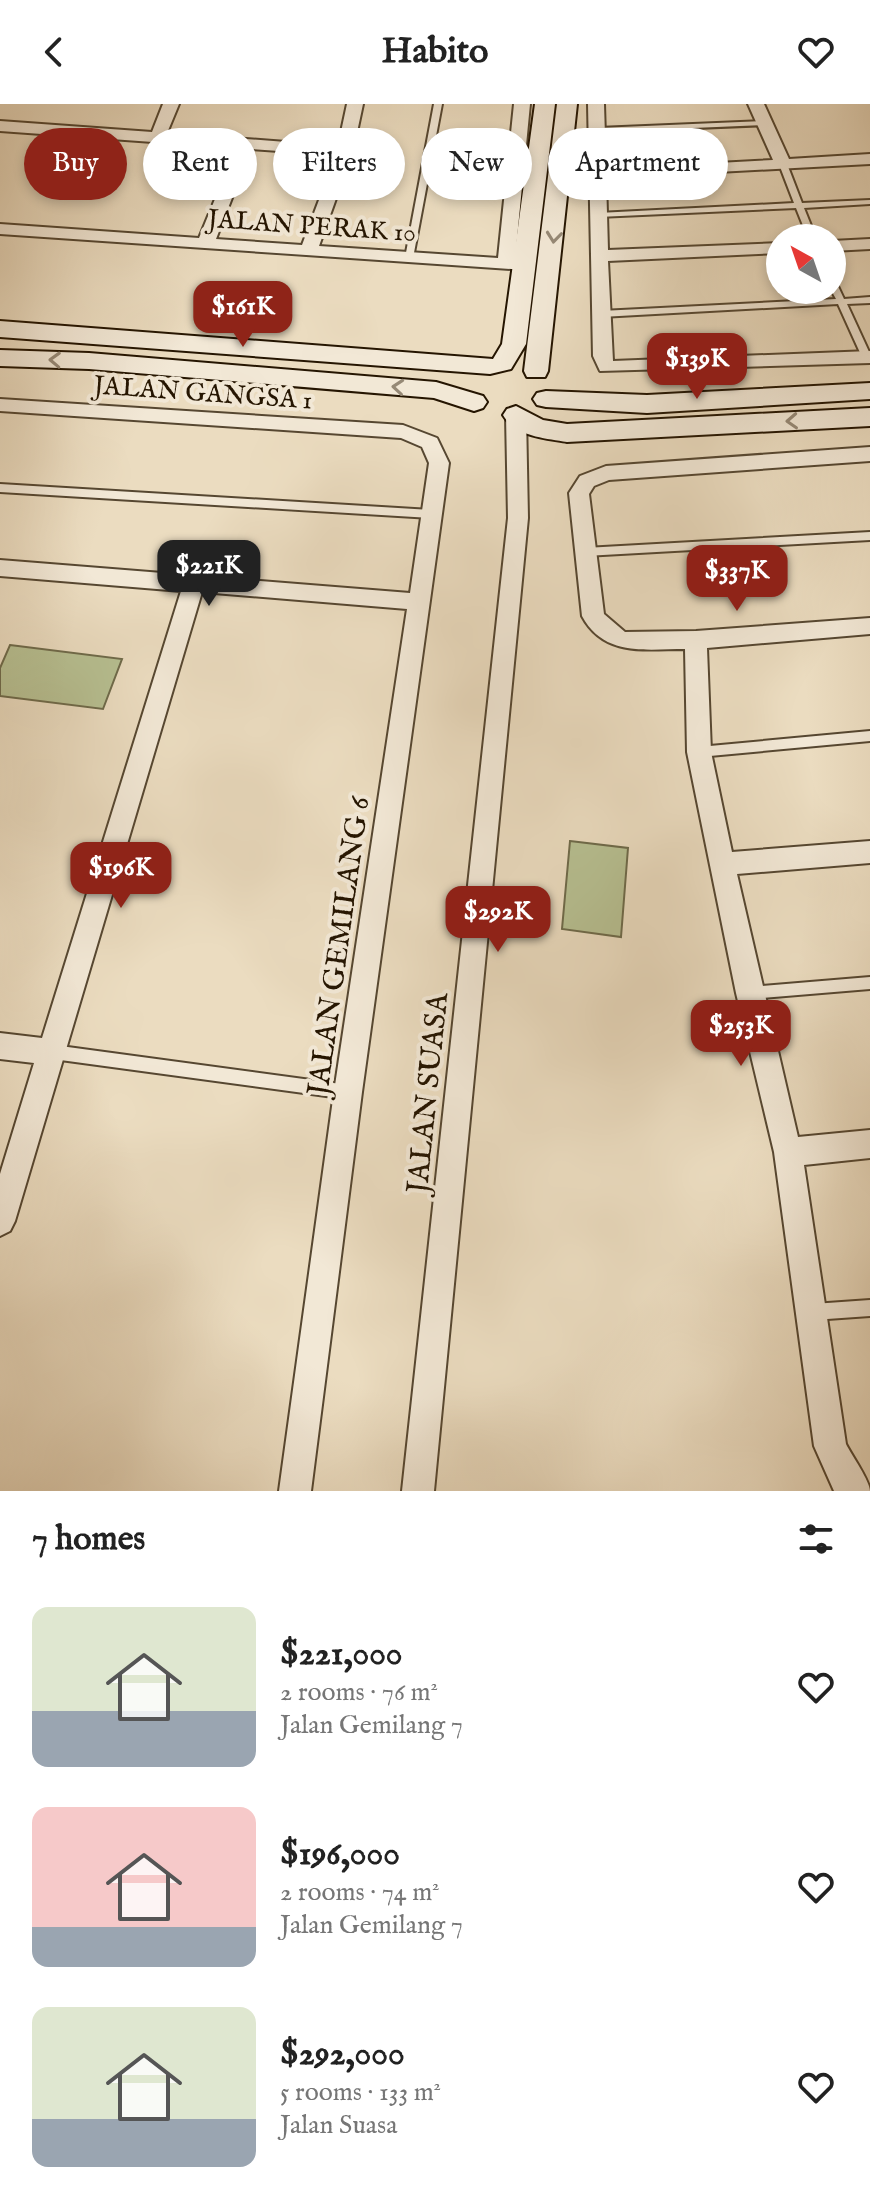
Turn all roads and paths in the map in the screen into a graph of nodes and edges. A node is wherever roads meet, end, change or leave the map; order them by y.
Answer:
1 (171, 104) edge
2 (355, 104) edge
3 (438, 104) edge
4 (522, 104) edge
5 (545, 104) edge
6 (567, 104) edge
7 (596, 104) edge
8 (756, 104) edge
9 (764, 123) junction
10 (0, 126) edge
11 (161, 128) edge
12 (350, 128) edge
13 (598, 128) edge
14 (645, 128) edge
15 (143, 137) edge
16 (870, 159) edge
17 (783, 164) junction
18 (728, 167) edge
19 (223, 200) edge
20 (327, 200) edge
21 (598, 200) edge
22 (870, 202) edge
23 (799, 205) junction
24 (598, 215) junction
25 (806, 224) edge
26 (0, 229) edge
27 (205, 244) junction
28 (870, 244) edge
29 (846, 245) edge
30 (309, 249) junction
31 (766, 249) edge
32 (599, 256) junction
33 (409, 258) junction
34 (515, 264) junction
35 (870, 300) edge
36 (846, 301) edge
37 (786, 304) edge
38 (842, 304) edge
39 (601, 314) junction
40 (0, 329) edge
41 (869, 357) edge
42 (0, 358) edge
43 (496, 364) junction
44 (536, 371) junction
45 (870, 391) edge
46 (546, 399) junction
47 (474, 402) junction
48 (0, 405) edge
49 (516, 415) junction
50 (870, 417) edge
51 (403, 432) joint
52 (870, 454) edge
53 (0, 488) edge
54 (431, 514) junction
55 (870, 536) edge
56 (585, 552) junction
57 (0, 568) edge
58 (194, 584) junction
59 (421, 602) junction
60 (870, 626) edge
61 (696, 640) junction
62 (870, 736) edge
63 (699, 752) junction
64 (870, 852) edge
65 (722, 864) junction
66 (870, 983) edge
67 (749, 993) junction
68 (0, 1046) edge
69 (53, 1052) junction
70 (348, 1092) junction
71 (870, 1144) edge
72 (788, 1152) junction
73 (1, 1217) edge
74 (870, 1308) edge
75 (813, 1312) junction
76 (852, 1487) edge
77 (295, 1491) edge
78 (418, 1491) edge

1 - 11 street
2 - 12 street
3 - 33 lane
4 - 34 street
5 - 34 main road
6 -> 44 main road
7 - 13 street
8 - 9 street
9 - 14 lane
9 - 17 street
10 - 15 street
16 - 17 street
17 - 18 street
17 - 23 lane
19 - 27 street
20 - 30 street
21 - 24 street
22 - 23 lane
23 - 24 lane
23 - 25 lane
24 - 32 street
26 - 27 street, JALAN PERAK 10
27 - 30 street, JALAN PERAK 10
28 - 29 street
30 - 33 street, JALAN PERAK 10
31 - 32 street
32 - 39 street
33 - 34 street, JALAN PERAK 10
34 - 43 main road
35 - 36 lane
37 - 39 lane
38 - 41 lane
39 - 41 street
40 - 43 main road
47 -> 42 main road
43 - 44 main road
43 - 47 main road
44 - 46 main road
45 - 46 main road
46 - 49 main road
47 - 49 main road
48 - 51 street, JALAN GANGSA 1
50 -> 49 main road
49 - 78 street, JALAN SUASA
51 - 54 street, JALAN GEMILANG 6
52 - 56 street
53 - 54 lane
54 - 59 street, JALAN GEMILANG 6
55 - 56 lane
56 - 61 street
57 - 58 street
58 - 59 street
58 - 69 street
59 - 70 street, JALAN GEMILANG 6
60 - 61 street
61 - 63 street
62 - 63 lane
63 - 65 street
64 - 65 street
65 - 67 street
66 - 67 lane
67 - 72 street
68 - 69 street
69 - 70 lane
69 - 73 street
70 - 77 street, JALAN GEMILANG 6
71 - 72 street
72 - 75 street
74 - 75 lane
75 - 76 street

